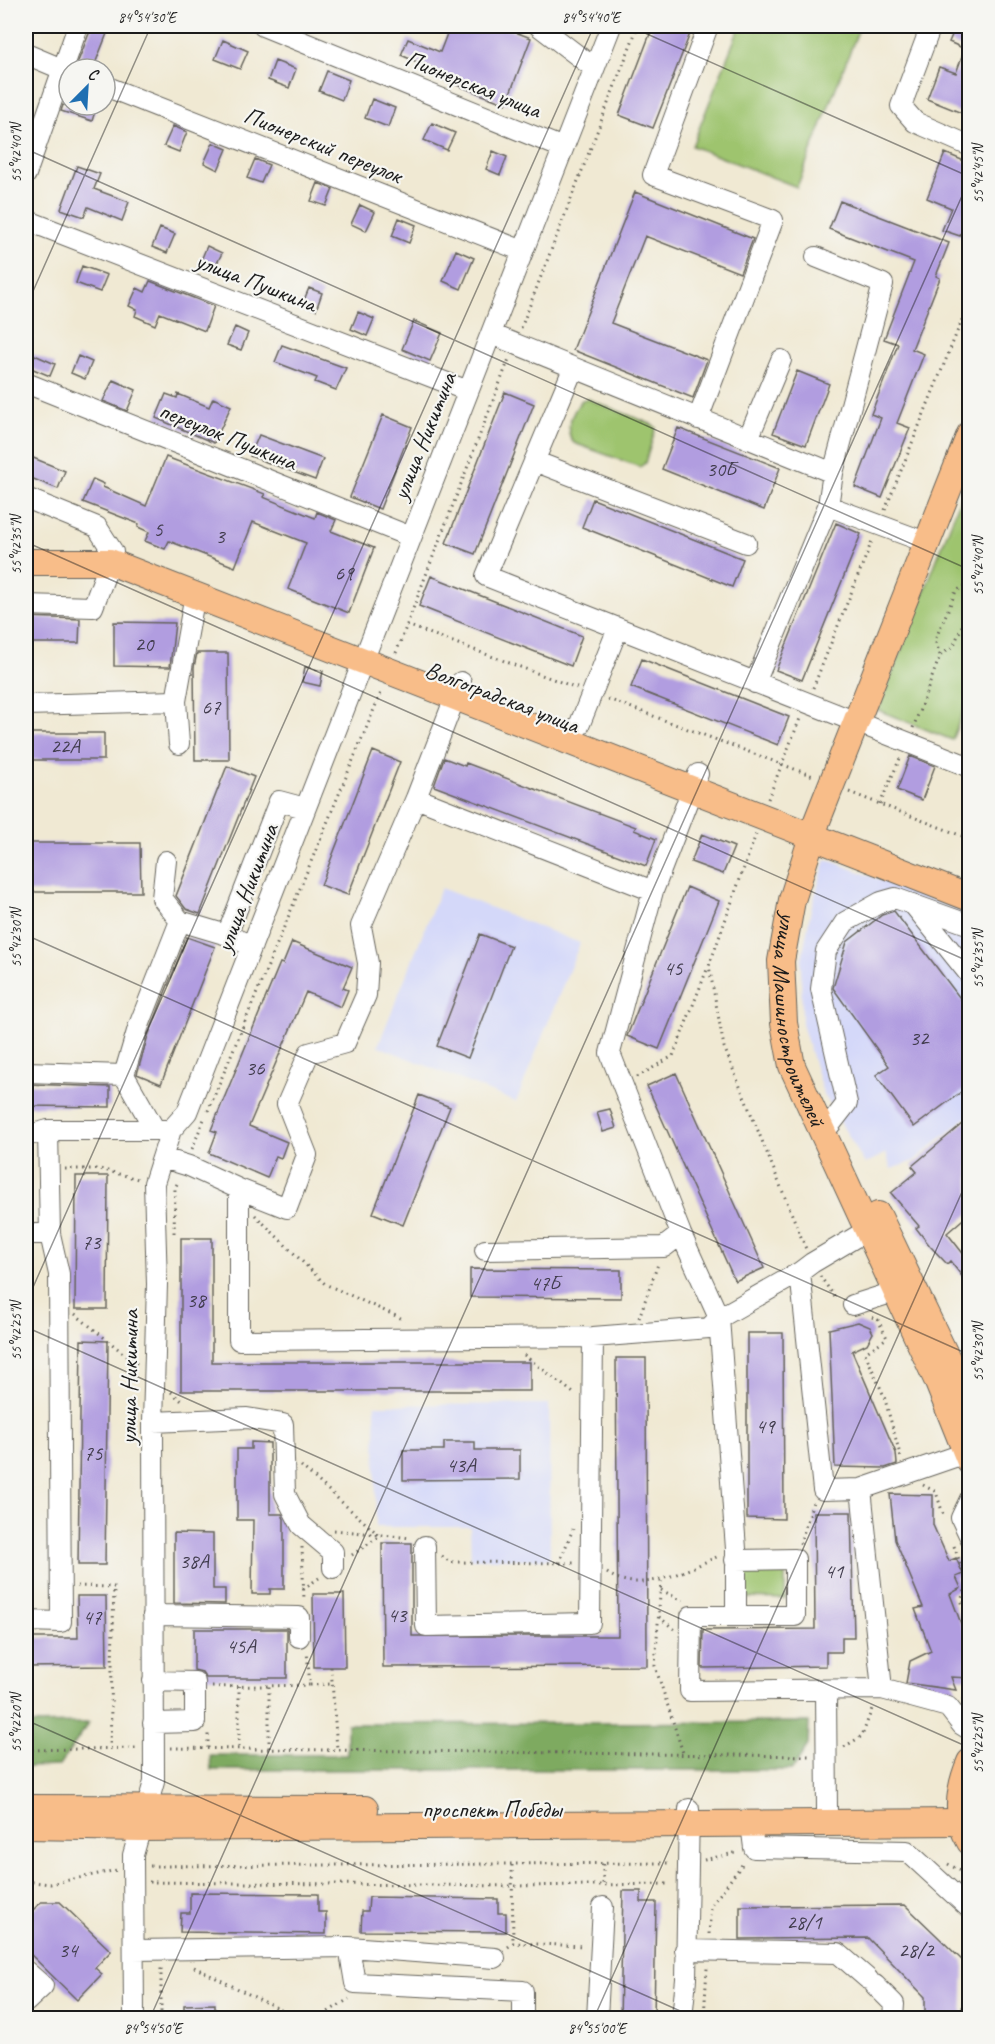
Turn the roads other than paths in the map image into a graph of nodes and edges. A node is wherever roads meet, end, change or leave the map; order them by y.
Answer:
1 (78, 26) edge
2 (263, 26) edge
3 (539, 26) edge
4 (611, 26) edge
5 (708, 26) edge
6 (931, 26) edge
7 (26, 54) edge
8 (69, 57) edge
9 (57, 67) edge
10 (594, 68) junction
11 (57, 91) edge
12 (117, 91) edge
13 (969, 146) edge
14 (563, 148) junction
15 (26, 174) edge
16 (26, 219) edge
17 (523, 251) junction
18 (816, 257) dead end
19 (492, 334) junction
20 (781, 360) dead end
21 (573, 369) junction
22 (26, 382) edge
23 (468, 392) junction
24 (698, 419) junction
25 (969, 434) edge
26 (748, 439) junction
27 (534, 461) junction
28 (834, 473) junction
29 (969, 473) edge
30 (26, 498) edge
31 (828, 506) junction
32 (411, 537) junction
33 (746, 543) dead end
34 (928, 543) junction
35 (26, 549) edge
36 (111, 557) junction
37 (26, 562) edge
38 (195, 594) junction
39 (26, 605) edge
40 (618, 628) junction
41 (365, 653) junction
42 (755, 683) junction
43 (458, 689) junction
44 (176, 701) junction
45 (26, 705) edge
46 (579, 726) junction
47 (864, 726) junction
48 (179, 744) dead end
49 (969, 767) edge
50 (695, 782) junction
51 (416, 798) junction
52 (305, 808) junction
53 (820, 831) junction
54 (166, 861) dead end
55 (969, 881) edge
56 (653, 891) junction
57 (969, 898) edge
58 (913, 904) junction
59 (180, 921) junction
60 (969, 925) edge
61 (228, 935) junction
62 (252, 946) junction
63 (969, 975) edge
64 (26, 1072) edge
65 (124, 1075) junction
66 (828, 1128) junction
67 (48, 1130) junction
68 (163, 1130) junction
69 (26, 1136) edge
70 (162, 1158) junction
71 (239, 1194) junction
72 (866, 1231) junction
73 (26, 1234) edge
74 (50, 1234) junction
75 (681, 1234) junction
76 (485, 1250) dead end
77 (806, 1267) junction
78 (894, 1292) junction
79 (853, 1309) road end
80 (719, 1318) junction
81 (593, 1336) junction
82 (953, 1371) edge
83 (969, 1413) edge
84 (162, 1420) junction
85 (968, 1457) edge
86 (861, 1490) junction
87 (969, 1499) edge
88 (962, 1540) edge
89 (428, 1545) road end
90 (736, 1554) junction
91 (333, 1568) dead end
92 (153, 1615) junction
93 (736, 1616) junction
94 (26, 1621) edge
95 (303, 1640) road end
96 (153, 1681) junction
97 (826, 1690) junction
98 (878, 1695) junction
99 (161, 1722) junction
100 (969, 1730) edge
101 (969, 1762) edge
102 (26, 1808) edge
103 (827, 1810) junction
104 (689, 1817) junction
105 (144, 1818) junction
106 (964, 1825) edge
107 (26, 1826) edge
108 (753, 1836) junction
109 (603, 1907) road end
110 (969, 1909) edge
111 (349, 1947) junction
112 (134, 1950) junction
113 (685, 1950) junction
114 (495, 1958) road end
115 (26, 1971) edge
116 (26, 2002) edge
117 (26, 2012) edge
118 (31, 2019) edge
119 (134, 2019) edge
120 (523, 2019) edge
121 (597, 2019) edge
122 (682, 2019) edge
123 (893, 2019) edge

1 - 8 street
2 - 14 street, Пионерская улица
3 - 10 street
4 - 10 street, улица Никитина
5 - 24 street
6 - 13 street
7 - 9 street
10 - 14 street, улица Никитина
11 - 15 street
12 - 17 street, Пионерский переулок
14 - 17 street, улица Никитина
16 - 23 street, улица Пушкина
17 - 19 street, улица Никитина
18 - 28 street
19 - 21 street
19 - 23 street, улица Никитина
20 - 26 street
21 - 24 street
21 - 27 street
22 - 32 street, переулок Пушкина
23 - 32 street, улица Никитина
24 - 26 street
25 - 34 main road, улица Машиностроителей
26 - 28 street
27 - 33 street
27 - 40 street
28 - 31 street
29 - 47 main road
30 - 36 street
31 - 34 street
31 - 42 street
32 - 41 street, улица Никитина
34 - 47 main road, улица Машиностроителей
35 - 36 main road, Волгоградская улица
36 - 37 main road
36 - 38 main road
36 - 39 street
36 - 41 main road, Волгоградская улица
38 - 41 main road
38 - 44 street
40 - 42 street
40 - 46 street
41 - 43 main road, Волгоградская улица
41 - 52 street, улица Никитина
42 - 47 street
43 - 46 main road, Волгоградская улица
43 - 50 main road
43 - 51 street
44 - 45 street
44 - 48 street
46 - 50 main road, Волгоградская улица
47 - 49 street
47 - 53 main road, улица Машиностроителей
50 - 53 main road, Волгоградская улица
50 - 56 street
51 - 56 street
51 - 71 street
52 - 61 street
52 - 62 street, улица Никитина
53 - 55 main road, Волгоградская улица
53 - 57 main road
53 - 66 main road, улица Машиностроителей
54 - 59 street
56 - 75 street
58 - 60 street
58 - 63 street
58 - 66 street
59 - 61 street
59 - 65 street
61 - 62 street
62 - 68 street, улица Никитина
64 - 65 street
65 - 68 street
66 - 72 main road, улица Машиностроителей
66 - 82 main road
67 - 68 street
67 - 69 street
67 - 74 street
68 - 70 street, улица Никитина
70 - 71 street
70 - 84 street, улица Никитина
71 - 81 street
72 - 77 street
72 - 78 main road, улица Машиностроителей
73 - 74 street
74 - 94 street
75 - 76 street
75 - 80 street
77 - 80 street
77 - 86 street
78 - 79 street
78 - 82 main road, улица Машиностроителей
80 - 81 street
80 - 90 street
81 - 89 street
82 - 83 main road
82 - 85 main road, улица Машиностроителей
84 - 91 street
84 - 92 street, улица Никитина
85 - 86 street
86 - 98 street
87 - 88 street
90 - 93 street
90 - 93 street
92 - 95 street
92 - 96 street, улица Никитина
93 - 97 street
96 - 99 street, улица Никитина
96 - 99 street
97 - 98 street
97 - 103 street
98 - 100 street
99 - 105 street, улица Никитина
101 - 106 main road
102 - 105 main road, проспект Победы
103 - 104 main road, проспект Победы
103 - 106 main road, проспект Победы
104 - 105 main road, проспект Победы
104 - 108 main road
104 - 113 street
105 - 107 main road
105 - 112 street, улица Никитина
106 - 108 main road
108 - 110 street
109 - 121 street
111 - 112 street
111 - 114 street
111 - 120 street
112 - 119 street, улица Никитина
113 - 122 street
113 - 123 street
115 - 116 street
117 - 118 street

